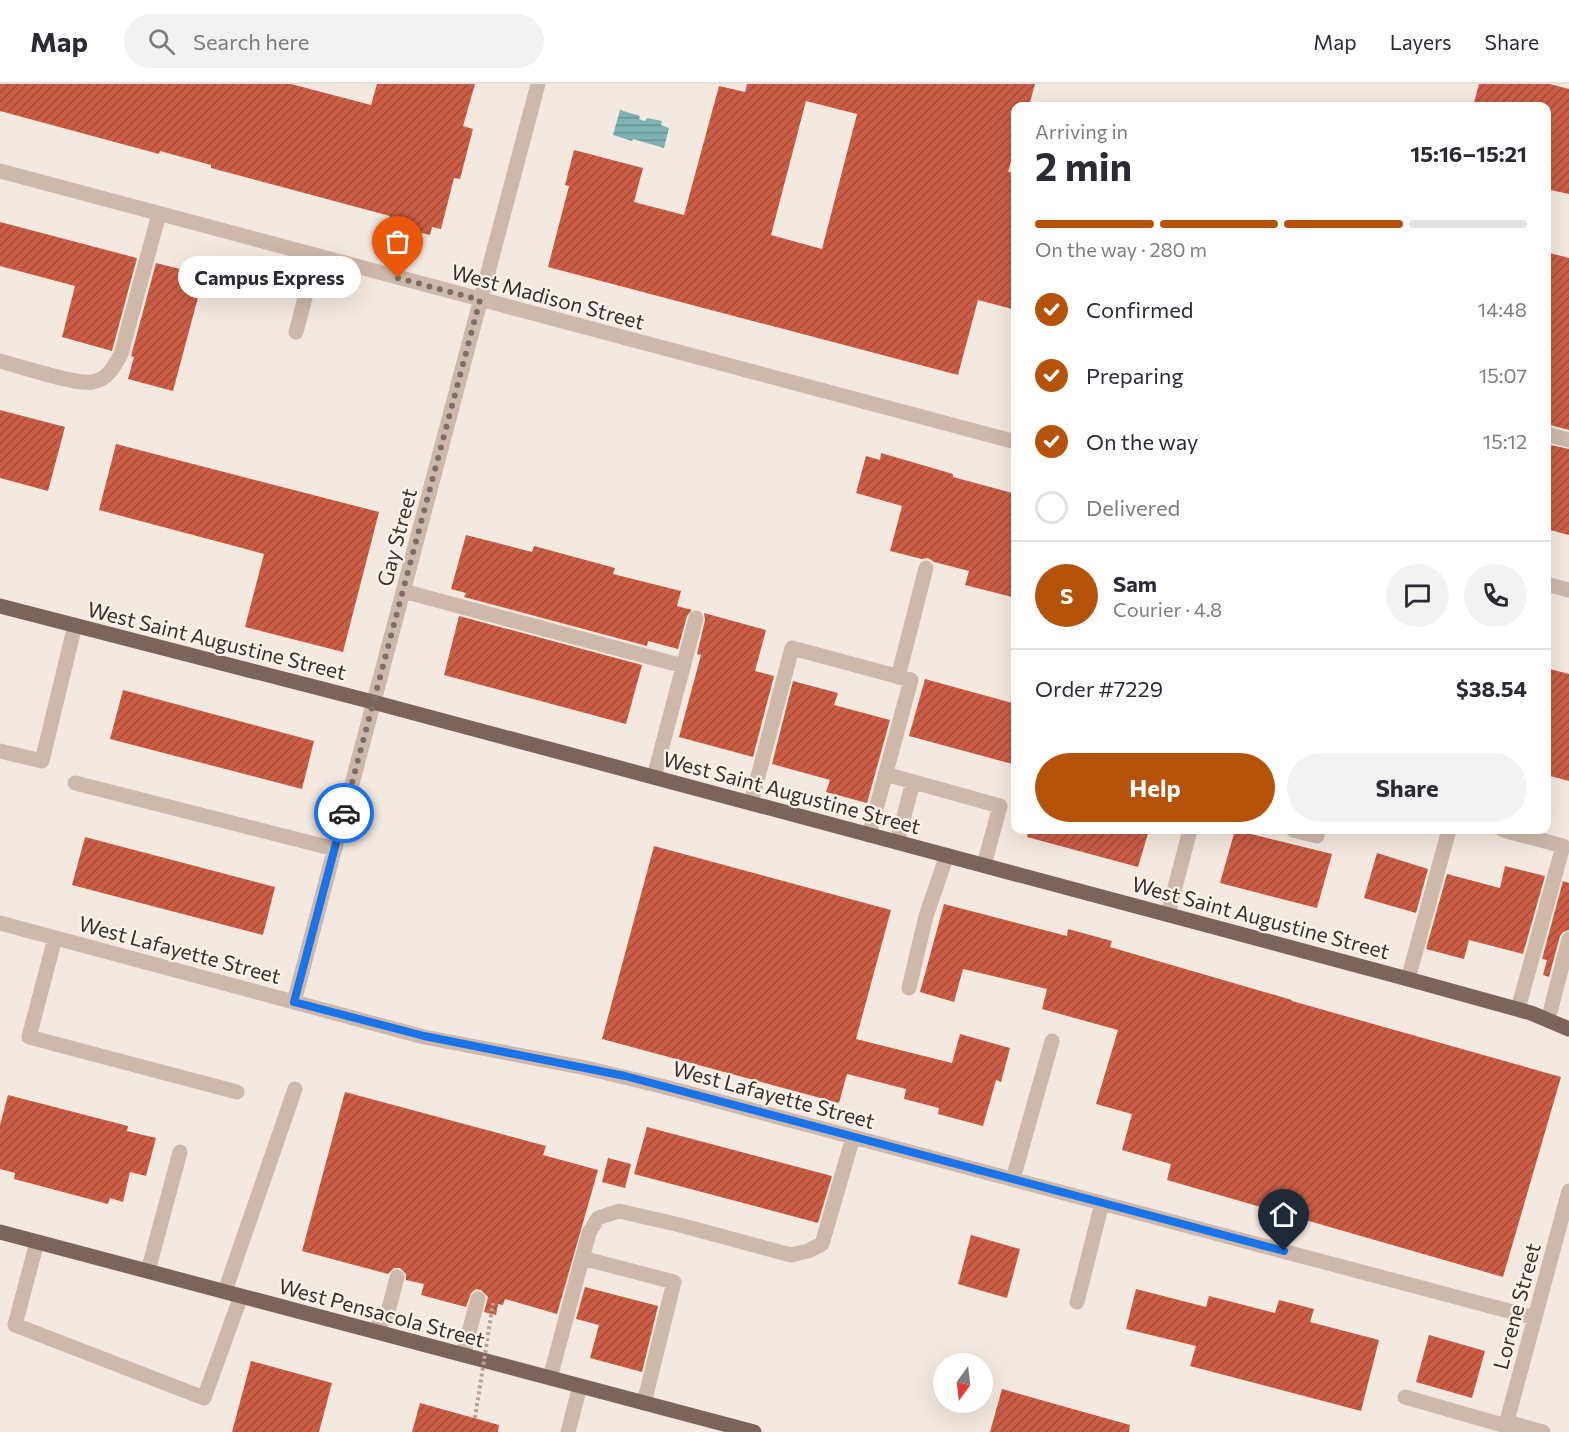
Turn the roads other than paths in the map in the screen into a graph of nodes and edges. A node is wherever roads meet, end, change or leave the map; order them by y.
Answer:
1 (538, 84) edge
2 (0, 171) edge
3 (159, 214) junction
4 (316, 256) junction
5 (480, 300) junction
6 (296, 332) dead end
7 (0, 361) edge
8 (1551, 435) edge
9 (1569, 440) edge
10 (1011, 441) edge
11 (926, 568) dead end
12 (1551, 585) edge
13 (1569, 590) edge
14 (403, 591) junction
15 (0, 606) edge
16 (696, 618) dead end
17 (75, 625) junction
18 (683, 666) junction
19 (898, 677) junction
20 (373, 702) junction
21 (0, 751) edge
22 (885, 774) junction
23 (654, 777) junction
24 (913, 782) junction
25 (75, 783) dead end
26 (751, 803) junction
27 (1189, 834) edge
28 (1448, 834) edge
29 (1518, 834) edge
30 (869, 835) junction
31 (897, 842) junction
32 (334, 849) junction
33 (947, 855) junction
34 (984, 865) junction
35 (1168, 914) junction
36 (0, 923) edge
37 (55, 938) junction
38 (1569, 939) edge
39 (1408, 978) junction
40 (909, 988) dead end
41 (294, 1002) junction
42 (1518, 1009) junction
43 (1548, 1020) junction
44 (1569, 1029) edge
45 (1052, 1041) dead end
46 (295, 1089) dead end
47 (237, 1092) dead end
48 (853, 1137) junction
49 (180, 1152) dead end
50 (1013, 1179) junction
51 (1569, 1191) edge
52 (1102, 1203) junction
53 (0, 1232) edge
54 (37, 1242) junction
55 (582, 1258) junction
56 (148, 1271) junction
57 (397, 1277) dead end
58 (225, 1292) junction
59 (241, 1296) junction
60 (485, 1301) road end
61 (1077, 1302) dead end
62 (1535, 1318) junction
63 (373, 1331) junction
64 (463, 1354) junction
65 (550, 1378) junction
66 (580, 1386) junction
67 (1405, 1397) dead end
68 (644, 1403) junction
69 (1506, 1427) edge
70 (568, 1432) edge
71 (754, 1432) edge
72 (1543, 1432) edge

1 - 5 street, Gay Street
2 - 3 street, West Madison Street
3 - 4 street, West Madison Street
3 - 7 street
4 - 5 street, West Madison Street
4 - 6 street
5 - 10 street, West Madison Street
5 - 14 street, Gay Street
8 - 9 street
11 - 19 street
12 - 13 street
14 - 18 street
14 - 20 street, Gay Street
15 - 17 main road, West Saint Augustine Street
16 - 18 street
17 - 20 main road, West Saint Augustine Street
17 - 21 street
18 - 23 street
19 - 22 street
19 - 26 street
20 - 23 main road, West Saint Augustine Street
20 - 32 street, Gay Street
22 - 24 street
22 - 30 street
23 - 26 main road, West Saint Augustine Street
24 - 31 street
24 - 34 street
25 - 32 street
26 - 30 main road, West Saint Augustine Street
27 - 35 street
28 - 39 street
29 - 42 street
30 - 31 main road, West Saint Augustine Street
31 - 33 main road, West Saint Augustine Street
32 - 41 street, Gay Street
33 - 34 main road, West Saint Augustine Street
33 - 40 street
34 - 35 main road, West Saint Augustine Street
35 - 39 main road, West Saint Augustine Street
36 - 37 street, West Lafayette Street
37 - 41 street, West Lafayette Street
37 - 47 street
38 - 43 street
39 - 42 main road, West Saint Augustine Street
41 - 48 street, West Lafayette Street
42 - 43 main road, West Saint Augustine Street
43 - 44 main road, West Saint Augustine Street
45 - 50 street
46 - 58 street
48 - 50 street, West Lafayette Street
48 - 55 street
49 - 56 street
50 - 52 street, West Lafayette Street
51 - 62 street, Lorene Street
52 - 61 street
52 - 62 street, West Lafayette Street
53 - 54 main road, West Pensacola Street
54 - 56 main road, West Pensacola Street
54 - 59 street
55 - 65 street
55 - 68 street
56 - 58 main road, West Pensacola Street
57 - 63 street
58 - 59 main road, West Pensacola Street
59 - 63 main road, West Pensacola Street
60 - 64 street
62 - 69 street, Lorene Street
63 - 64 main road, West Pensacola Street
64 - 65 main road, West Pensacola Street
65 - 66 main road, West Pensacola Street
66 - 68 main road, West Pensacola Street
66 - 70 street
67 - 69 street
68 - 71 main road, West Pensacola Street
69 - 72 street

